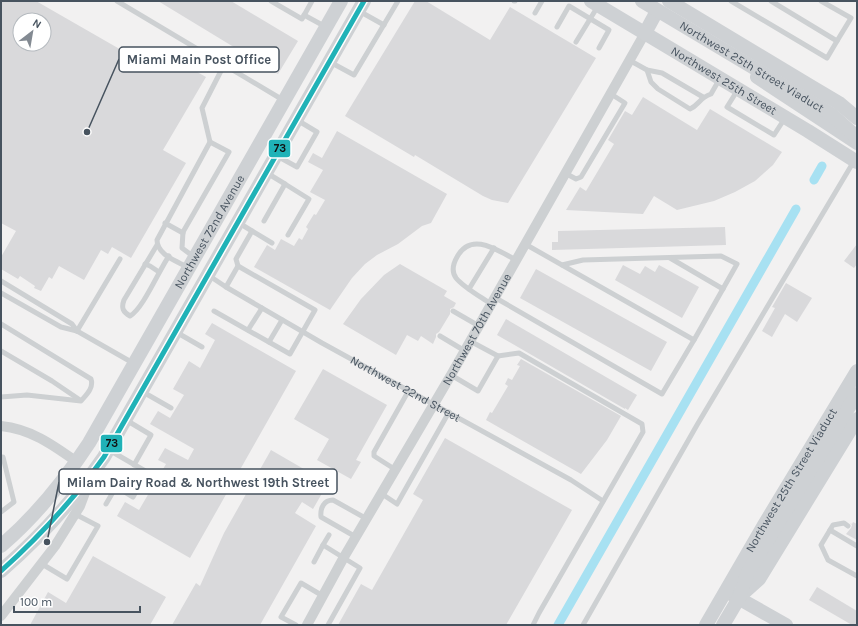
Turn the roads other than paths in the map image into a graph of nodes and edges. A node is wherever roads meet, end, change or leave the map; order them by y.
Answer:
1 (117, 1) edge
2 (271, 1) edge
3 (312, 1) edge
4 (340, 1) edge
5 (398, 1) edge
6 (542, 1) edge
7 (641, 1) edge
8 (731, 1) edge
9 (771, 1) edge
10 (821, 1) edge
11 (595, 3) edge
12 (361, 6) edge
13 (662, 6) edge
14 (535, 13) dead end
15 (304, 15) junction
16 (590, 19) junction
17 (384, 25) junction
18 (556, 26) dead end
19 (326, 27) junction
20 (644, 33) junction
21 (837, 40) junction
22 (576, 42) dead end
23 (599, 48) dead end
24 (332, 57) junction
25 (629, 60) junction
26 (224, 65) junction
27 (647, 70) junction
28 (720, 79) junction
29 (738, 90) junction
30 (610, 94) junction
31 (703, 97) junction
32 (284, 101) junction
33 (785, 117) junction
34 (857, 118) edge
35 (293, 126) junction
36 (857, 140) edge
37 (210, 142) junction
38 (857, 143) edge
39 (276, 155) junction
40 (856, 159) edge
41 (266, 173) junction
42 (565, 173) junction
43 (285, 184) junction
44 (264, 221) dead end
45 (165, 223) junction
46 (238, 223) junction
47 (252, 231) junction
48 (183, 233) junction
49 (288, 235) dead end
50 (272, 243) dead end
51 (525, 244) junction
52 (156, 245) junction
53 (494, 248) junction
54 (169, 256) junction
55 (669, 258) junction
56 (120, 259) dead end
57 (516, 260) junction
58 (145, 264) junction
59 (192, 264) junction
60 (238, 266) junction
61 (562, 266) junction
62 (158, 272) junction
63 (208, 275) junction
64 (1, 281) edge
65 (226, 287) junction
66 (470, 289) junction
67 (723, 289) junction
68 (1, 293) edge
69 (493, 301) junction
70 (262, 308) junction
71 (214, 311) dead end
72 (454, 311) dead end
73 (282, 320) junction
74 (1, 324) edge
75 (479, 326) junction
76 (248, 330) junction
77 (77, 331) junction
78 (175, 332) junction
79 (302, 332) junction
80 (440, 336) dead end
81 (694, 340) junction
82 (470, 341) junction
83 (269, 342) junction
84 (202, 347) dead end
85 (1, 351) edge
86 (465, 351) junction
87 (498, 356) junction
88 (134, 364) junction
89 (857, 371) edge
90 (451, 375) junction
91 (410, 390) junction
92 (142, 391) junction
93 (857, 394) edge
94 (1, 397) edge
95 (81, 401) junction
96 (135, 404) junction
97 (434, 404) junction
98 (171, 408) dead end
99 (449, 412) junction
100 (857, 419) edge
101 (125, 420) junction
102 (1, 426) edge
103 (108, 450) junction
104 (1, 457) edge
105 (77, 462) junction
106 (134, 465) junction
107 (396, 470) junction
108 (93, 473) junction
109 (116, 487) junction
110 (382, 494) junction
111 (603, 501) junction
112 (106, 504) dead end
113 (1, 512) edge
114 (75, 514) junction
115 (367, 519) junction
116 (848, 526) dead end
117 (830, 530) junction
118 (329, 535) dead end
119 (356, 537) junction
120 (323, 545) junction
121 (1, 546) edge
122 (857, 546) edge
123 (344, 557) junction
124 (314, 562) dead end
125 (42, 564) junction
126 (1, 571) edge
127 (857, 576) edge
128 (726, 590) junction
129 (323, 596) junction
130 (738, 598) junction
131 (714, 611) junction
132 (1, 616) edge
133 (729, 623) edge
134 (296, 625) edge
135 (307, 625) edge
136 (328, 625) edge
137 (533, 625) edge
138 (583, 625) edge
139 (706, 625) edge
140 (786, 625) edge

1 - 26 lane
2 - 15 lane
3 - 15 lane
4 - 19 main road, Northwest 72nd Avenue
5 - 17 lane
6 - 14 lane
7 - 13 main road, Northwest 25th Street
7 - 36 main road, Northwest 25th Street Viaduct, bridge
8 - 21 lane
9 - 21 lane
10 - 21 lane
11 - 16 lane
11 - 20 main road, Northwest 25th Street
12 - 17 lane
12 - 24 main road, Northwest 72nd Avenue
13 - 20 main road
13 - 34 main road, Northwest 25th Street Viaduct
13 - 38 main road, Northwest 25th Street
15 - 19 lane
16 - 18 lane
16 - 22 lane
16 - 23 lane
17 - 24 lane
19 - 24 main road
19 - 32 main road, Northwest 72nd Avenue
20 - 25 street, Northwest 70th Avenue
20 - 28 main road, Northwest 25th Street
24 - 35 main road, Northwest 72nd Avenue
25 - 27 lane
25 - 30 street, Northwest 70th Avenue
26 - 32 lane
26 - 37 lane
27 - 31 lane
27 - 31 lane
28 - 29 main road, Northwest 25th Street
28 - 31 lane
29 - 33 main road, Northwest 25th Street
29 - 33 lane
30 - 42 street, Northwest 70th Avenue
30 - 42 lane
32 - 35 main road
32 - 59 main road, Northwest 72nd Avenue
33 - 40 main road, Northwest 25th Street
35 - 39 main road, Northwest 72nd Avenue
35 - 39 lane
37 - 45 lane
37 - 48 lane
39 - 41 main road, Northwest 72nd Avenue
40 - 138 lane
41 - 43 lane
41 - 46 main road, Northwest 72nd Avenue
42 - 51 street, Northwest 70th Avenue
43 - 44 lane
43 - 49 lane
45 - 48 lane
45 - 52 lane
46 - 47 lane
46 - 63 main road, Northwest 72nd Avenue
47 - 50 lane
47 - 60 lane
48 - 59 lane
51 - 57 street, Northwest 70th Avenue
51 - 61 lane
52 - 54 lane
52 - 58 lane
53 - 57 lane
53 - 66 lane
53 - 66 lane
54 - 59 lane
54 - 62 lane
55 - 61 lane
55 - 67 lane
55 - 67 lane
56 - 77 lane
57 - 69 street, Northwest 70th Avenue
58 - 62 lane
58 - 62 lane
59 - 63 main road
59 - 88 main road, Northwest 72nd Avenue
60 - 65 lane
60 - 79 lane
61 - 81 lane
63 - 65 lane, Northwest 22nd Street
63 - 78 main road, Northwest 72nd Avenue
64 - 77 lane
65 - 70 lane, Northwest 22nd Street
66 - 69 lane
67 - 81 lane
68 - 77 lane
69 - 75 street, Northwest 70th Avenue
69 - 81 lane
70 - 73 lane, Northwest 22nd Street
70 - 76 lane
71 - 76 lane
72 - 75 lane
73 - 79 lane, Northwest 22nd Street
73 - 83 lane
74 - 95 lane
75 - 82 street, Northwest 70th Avenue
76 - 83 lane
77 - 88 lane
78 - 84 lane
78 - 92 main road, Northwest 72nd Avenue
79 - 83 lane
79 - 91 lane, Northwest 22nd Street
80 - 86 lane
82 - 86 street, Northwest 70th Avenue
82 - 87 lane
85 - 95 lane
86 - 90 street, Northwest 70th Avenue
87 - 90 lane
87 - 111 lane
88 - 96 main road
88 - 105 main road, Northwest 72nd Avenue
89 - 128 main road, Northwest 25th Street Viaduct
90 - 97 street, Northwest 70th Avenue
91 - 97 lane, Northwest 22nd Street
91 - 107 lane
92 - 96 main road, Northwest 72nd Avenue
92 - 98 lane
93 - 130 main road, Northwest 25th Street Viaduct
94 - 95 lane
96 - 101 main road, Northwest 72nd Avenue
97 - 99 lane, Northwest 22nd Street
97 - 107 street, Northwest 70th Avenue
99 - 110 lane
99 - 111 lane, Northwest 22nd Street
100 - 130 main road
101 - 103 main road, Northwest 72nd Avenue
101 - 106 lane
102 - 105 street
103 - 106 lane
103 - 108 main road, Northwest 72nd Avenue
104 - 113 lane
105 - 108 main road
105 - 121 main road, Northwest 72nd Avenue
106 - 109 lane
107 - 110 street, Northwest 70th Avenue
108 - 109 lane
108 - 114 street, Northwest 72nd Avenue
108 - 126 main road
109 - 112 lane
110 - 115 street, Northwest 70th Avenue
111 - 137 lane
114 - 125 street, Northwest 72nd Avenue
114 - 125 lane
115 - 119 street, Northwest 70th Avenue
115 - 119 lane
116 - 117 lane
117 - 122 lane
117 - 127 lane
118 - 120 lane
119 - 123 street, Northwest 70th Avenue
120 - 123 lane
120 - 124 lane
123 - 129 street, Northwest 70th Avenue
123 - 136 lane
125 - 132 street, Northwest 72nd Avenue
128 - 130 main road
128 - 131 main road
129 - 134 lane
129 - 135 street, Northwest 70th Avenue
130 - 133 main road
130 - 140 main road
131 - 133 main road
131 - 139 main road

